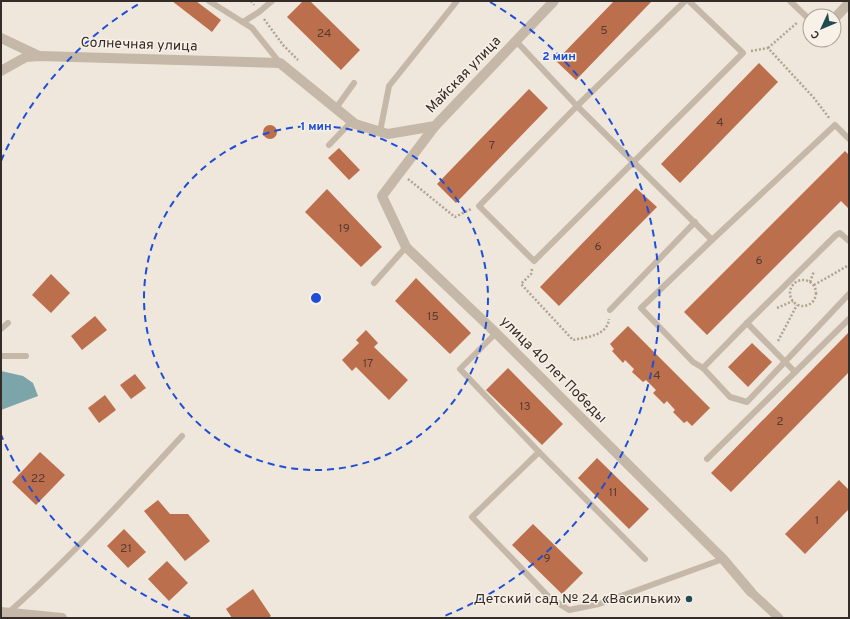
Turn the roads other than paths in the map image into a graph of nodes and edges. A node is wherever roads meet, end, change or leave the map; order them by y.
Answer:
1 (209, 1) edge
2 (272, 1) edge
3 (457, 1) edge
4 (554, 1) edge
5 (685, 1) edge
6 (688, 1) edge
7 (790, 1) edge
8 (849, 3) edge
9 (842, 10) edge
10 (802, 12) edge
11 (243, 22) junction
12 (1, 38) edge
13 (516, 41) junction
14 (39, 56) junction
15 (280, 63) junction
16 (1, 71) edge
17 (354, 83) dead end
18 (577, 106) junction
19 (336, 108) junction
20 (352, 121) junction
21 (435, 126) junction
22 (380, 132) junction
23 (849, 139) edge
24 (329, 145) dead end
25 (634, 162) junction
26 (695, 222) junction
27 (712, 240) junction
28 (849, 241) edge
29 (406, 247) junction
30 (374, 283) dead end
31 (849, 294) edge
32 (610, 310) road end
33 (849, 319) edge
34 (8, 323) dead end
35 (747, 323) junction
36 (1, 329) edge
37 (496, 333) junction
38 (1, 356) edge
39 (26, 356) dead end
40 (785, 361) junction
41 (703, 368) junction
42 (795, 372) junction
43 (182, 436) dead end
44 (539, 452) junction
45 (707, 459) dead end
46 (723, 559) junction
47 (645, 560) dead end
48 (751, 592) joint
49 (4, 613) edge
50 (62, 618) edge
51 (778, 618) edge

1 - 11 lane
2 - 11 lane
3 - 22 lane
4 - 13 street, Майская улица
5 - 18 lane
6 - 25 lane
7 - 10 lane
8 - 9 street
11 - 15 lane
12 - 14 street
13 - 18 lane
13 - 21 street, Майская улица
14 - 15 street, Солнечная улица
14 - 16 street, Солнечная улица
15 - 19 street, Майская улица
17 - 19 lane
18 - 25 lane
18 - 25 lane
19 - 20 street, Майская улица
20 - 22 street, Майская улица
20 - 24 lane
21 - 22 street, Майская улица
21 - 29 street, улица 40 лет Победы
23 - 27 lane
25 - 26 lane
26 - 27 lane
26 - 32 lane
27 - 41 lane
28 - 35 lane
29 - 30 lane
29 - 37 street, улица 40 лет Победы
31 - 40 lane
33 - 42 lane
34 - 36 lane
35 - 40 lane
35 - 41 lane
37 - 44 lane
37 - 46 street, улица 40 лет Победы
38 - 39 lane
40 - 41 lane
40 - 42 lane
42 - 45 lane
43 - 49 lane
44 - 46 lane
44 - 47 lane
46 - 48 street, улица 40 лет Победы
48 - 51 street, улица 40 лет Победы
49 - 50 street

